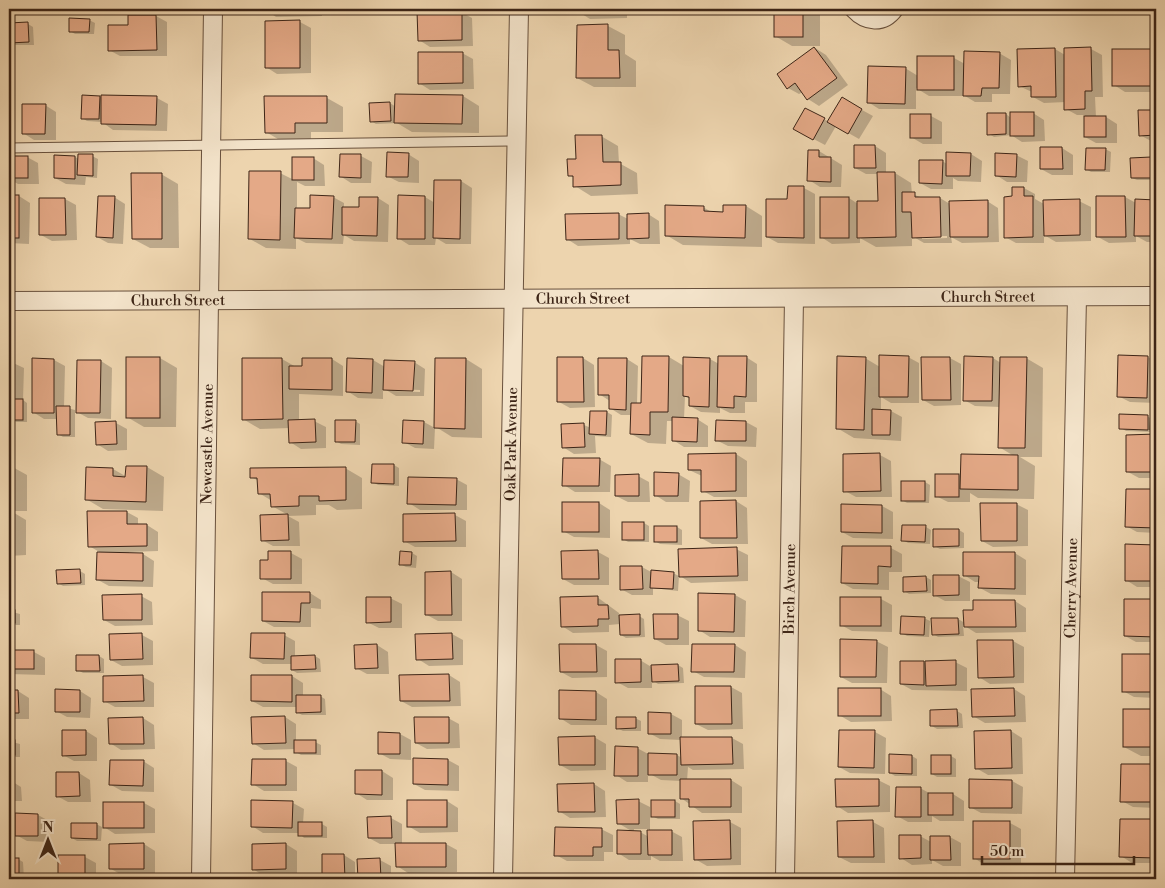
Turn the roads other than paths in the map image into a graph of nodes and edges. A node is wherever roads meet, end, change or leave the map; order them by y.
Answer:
1 (214, 9) edge
2 (519, 9) edge
3 (854, 9) edge
4 (894, 9) edge
5 (517, 141) junction
6 (212, 146) junction
7 (9, 148) edge
8 (1156, 296) edge
9 (1078, 297) junction
10 (794, 298) junction
11 (514, 299) junction
12 (209, 300) junction
13 (9, 301) edge
14 (201, 879) edge
15 (503, 879) edge
16 (785, 879) edge
17 (1065, 879) edge

1 - 6 street, Newcastle Avenue
2 - 5 street, Oak Park Avenue
3 - 4 street
5 - 6 lane
5 - 11 street, Oak Park Avenue
6 - 7 lane
6 - 12 street, Newcastle Avenue
8 - 9 street, Church Street
9 - 10 street, Church Street
9 - 17 street, Cherry Avenue
10 - 11 street, Church Street
10 - 16 street, Birch Avenue
11 - 12 street, Church Street
11 - 15 street, Oak Park Avenue
12 - 13 street, Church Street
12 - 14 street, Newcastle Avenue

